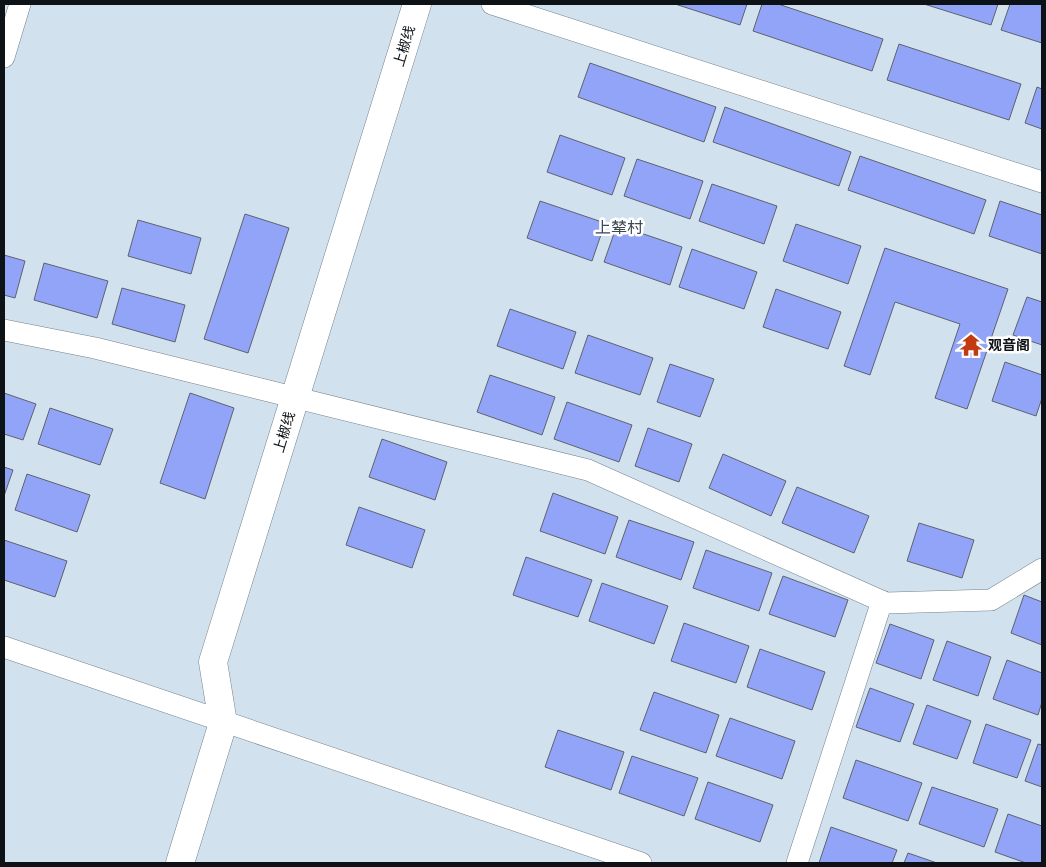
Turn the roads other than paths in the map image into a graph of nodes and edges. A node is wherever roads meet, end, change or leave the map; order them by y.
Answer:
1 (20, 4) edge
2 (417, 4) edge
3 (492, 4) edge
4 (4, 57) edge
5 (1042, 182) edge
6 (4, 330) edge
7 (294, 398) junction
8 (1042, 569) edge
9 (882, 601) junction
10 (4, 648) edge
11 (224, 723) junction
12 (180, 863) edge
13 (641, 863) edge
14 (797, 863) edge

1 - 4 street
2 - 7 main road, 上椒线
3 - 5 street
6 - 7 street
7 - 9 street
7 - 11 main road, 上椒线
8 - 9 street
9 - 14 street
10 - 11 street
11 - 12 main road, 上椒线
11 - 13 street

